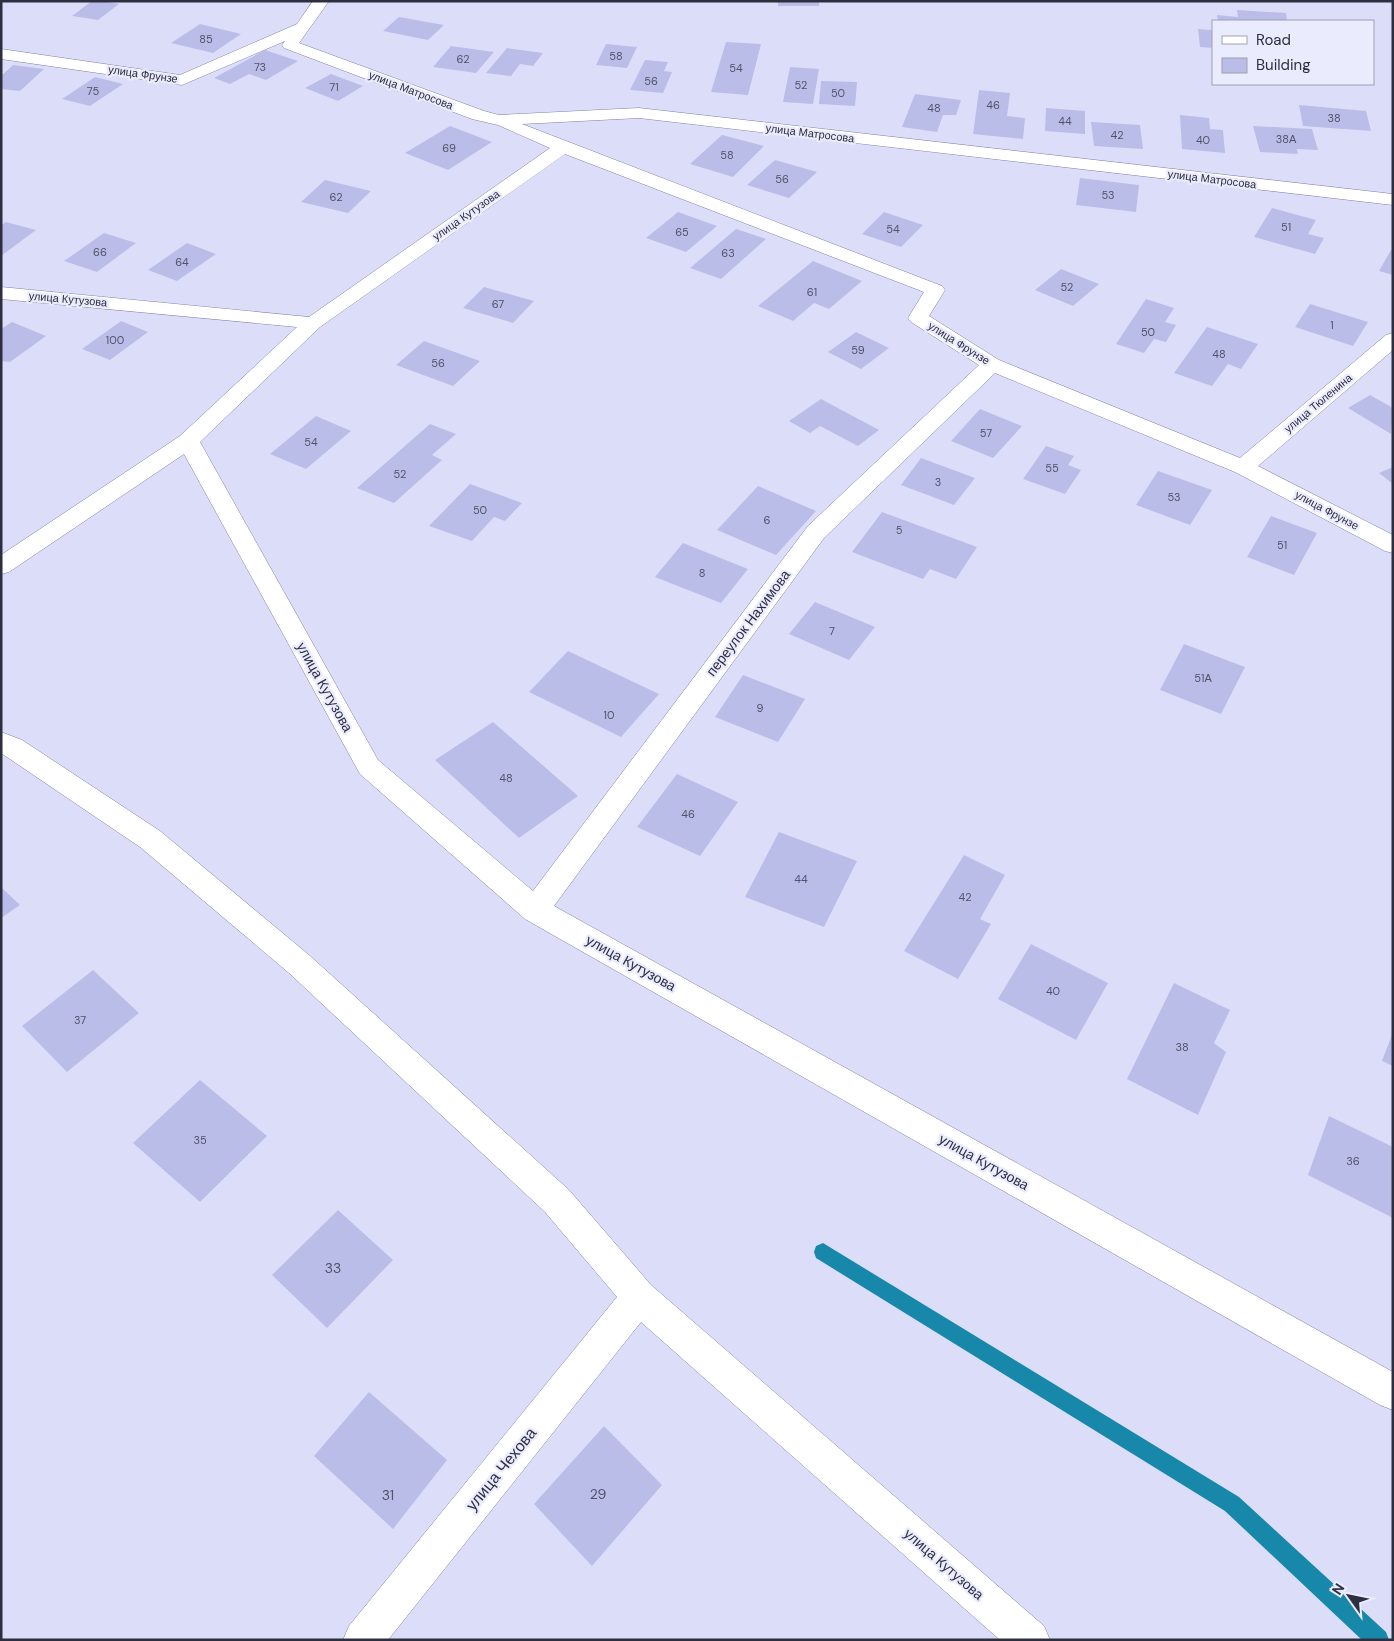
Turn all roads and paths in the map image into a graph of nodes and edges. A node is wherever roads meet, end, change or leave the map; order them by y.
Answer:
1 (321, 1) edge
2 (304, 27) junction
3 (1, 54) edge
4 (499, 120) junction
5 (563, 147) junction
6 (1393, 200) edge
7 (1, 293) edge
8 (314, 322) junction
9 (1393, 339) edge
10 (992, 364) junction
11 (188, 441) junction
12 (1243, 467) junction
13 (1393, 545) edge
14 (1, 566) edge
15 (1, 742) edge
16 (535, 910) junction
17 (639, 1298) junction
18 (1393, 1392) edge
19 (363, 1640) edge
20 (1030, 1640) edge

1 - 2 street, улица Матросова
2 - 3 street, улица Фрунзе
2 - 4 street, улица Матросова
4 - 5 street
4 - 6 street, улица Матросова
5 - 8 street, улица Кутузова
5 - 10 street, улица Фрунзе
7 - 8 street, улица Кутузова
8 - 11 street, улица Кутузова
9 - 12 street, улица Тюленина
10 - 12 street, улица Фрунзе
10 - 16 street, переулок Нахимова
11 - 14 street
11 - 16 street, улица Кутузова
12 - 13 street, улица Фрунзе
15 - 17 street, улица Кутузова
16 - 18 street, улица Кутузова
17 - 19 street, улица Чехова
17 - 20 street, улица Кутузова

